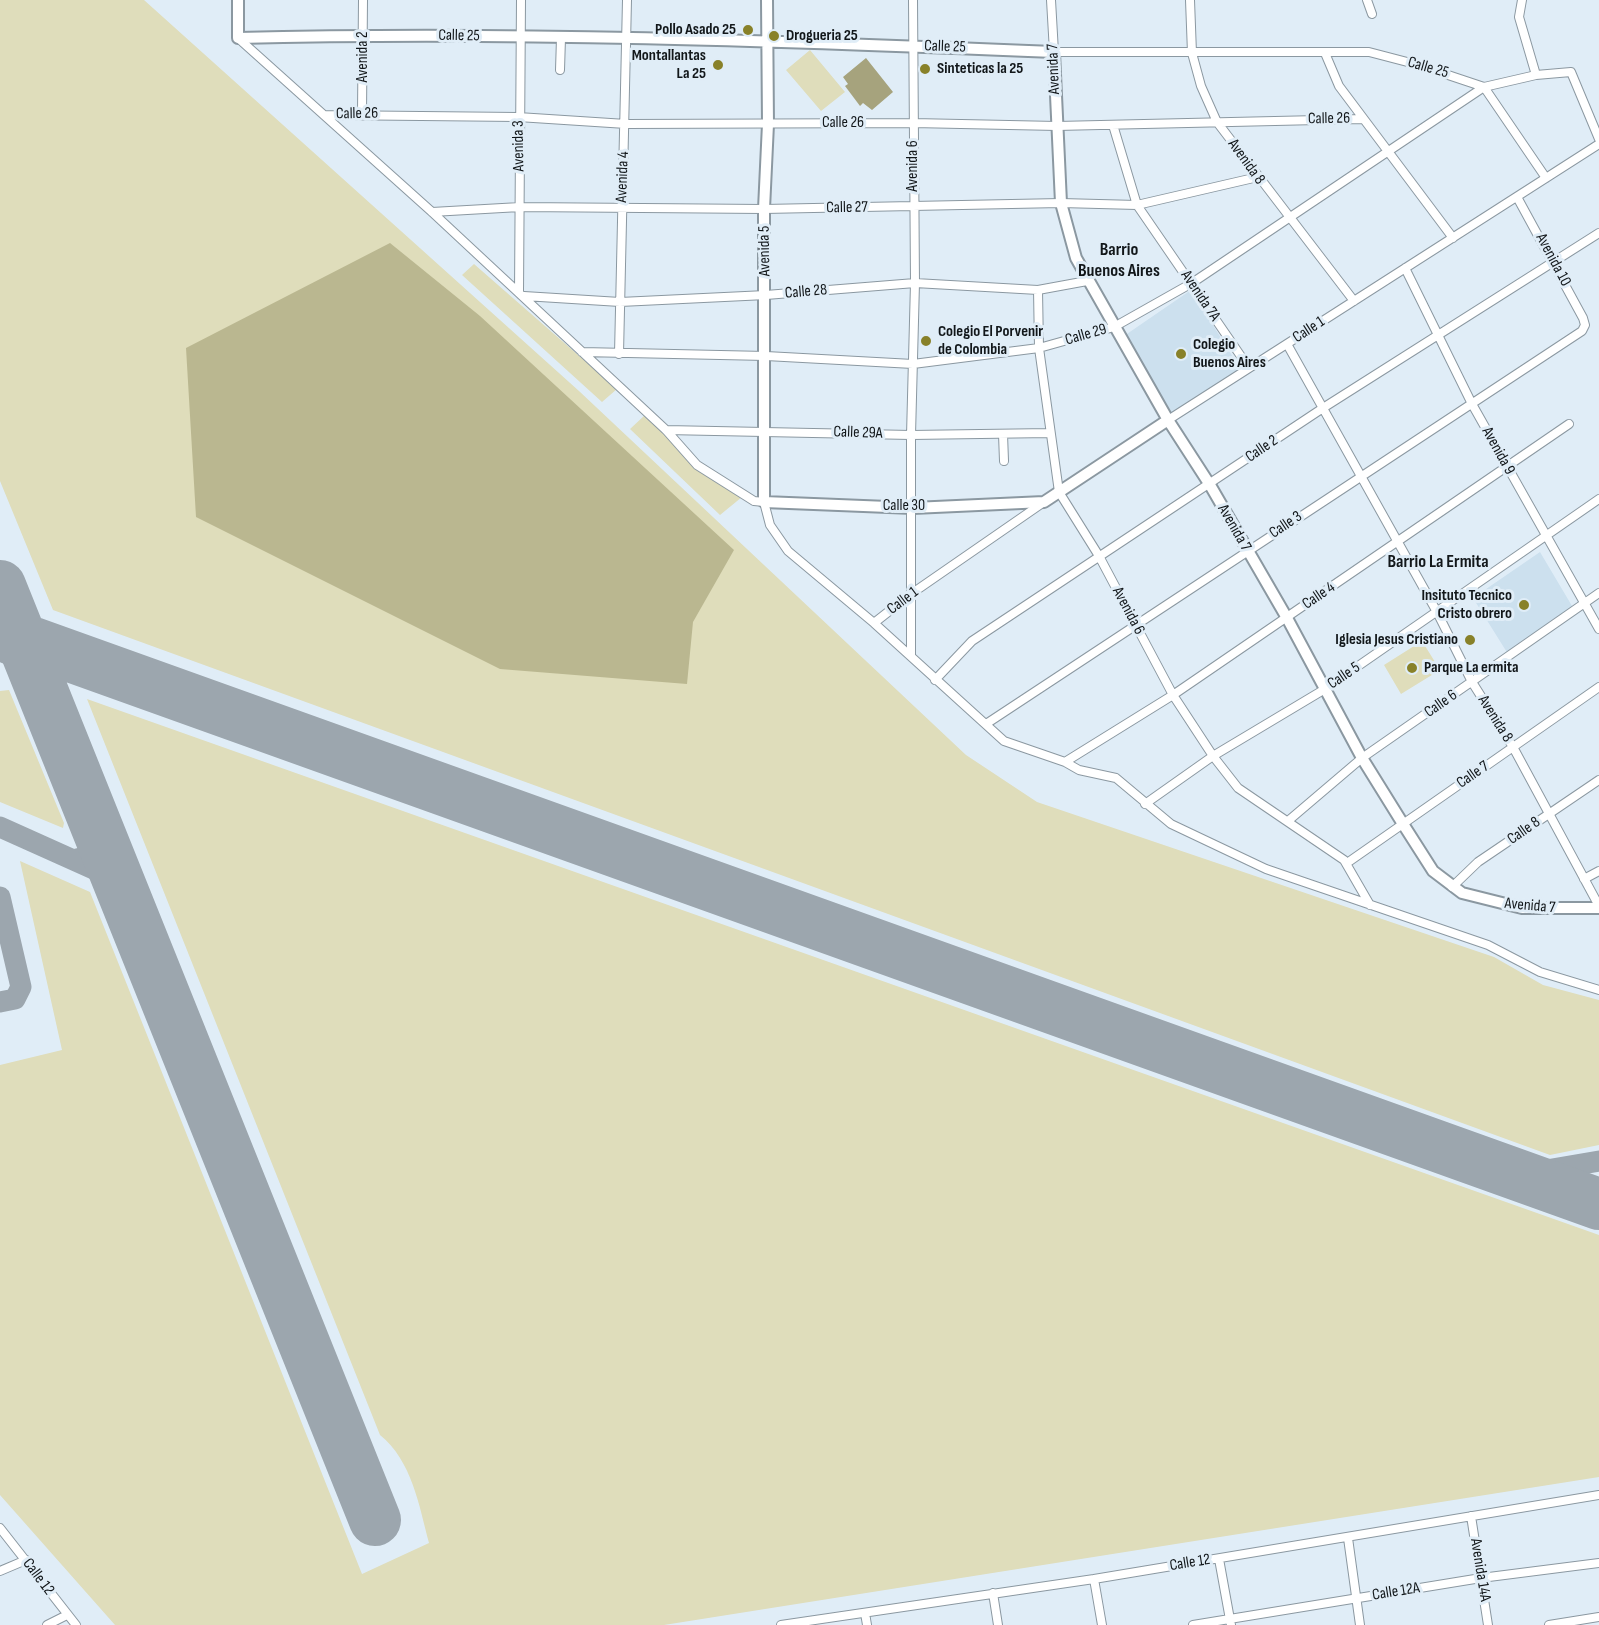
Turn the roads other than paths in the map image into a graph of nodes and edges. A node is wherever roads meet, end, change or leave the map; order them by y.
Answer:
1 (238, 0) edge
2 (363, 0) edge
3 (521, 0) edge
4 (627, 0) edge
5 (767, 0) edge
6 (913, 0) edge
7 (1051, 0) edge
8 (1190, 0) edge
9 (1367, 0) edge
10 (1522, 0) edge
11 (1372, 14) dead end
12 (363, 35) junction
13 (520, 37) junction
14 (238, 38) junction
15 (561, 38) junction
16 (626, 39) junction
17 (766, 40) junction
18 (913, 46) junction
19 (1054, 52) junction
20 (1192, 53) junction
21 (1325, 53) junction
22 (560, 70) dead end
23 (1536, 75) junction
24 (1485, 87) junction
25 (362, 113) junction
26 (324, 115) junction
27 (518, 117) junction
28 (1362, 119) junction
29 (1217, 122) junction
30 (913, 123) junction
31 (626, 124) junction
32 (768, 124) junction
33 (1113, 125) junction
34 (1056, 126) junction
35 (1599, 139) edge
36 (1599, 144) edge
37 (1387, 150) junction
38 (1258, 177) junction
39 (1546, 178) junction
40 (1517, 196) junction
41 (1060, 203) junction
42 (1137, 205) junction
43 (913, 206) junction
44 (520, 207) junction
45 (622, 207) junction
46 (764, 209) junction
47 (432, 212) junction
48 (1289, 219) junction
49 (1599, 233) edge
50 (1453, 238) junction
51 (1589, 240) junction
52 (1599, 243) edge
53 (1554, 261) junction
54 (1405, 268) junction
55 (1087, 281) junction
56 (915, 283) junction
57 (1192, 283) junction
58 (1038, 290) junction
59 (521, 294) junction
60 (766, 295) junction
61 (1354, 301) junction
62 (620, 302) junction
63 (1585, 325) joint
64 (1114, 327) junction
65 (1439, 336) junction
66 (1287, 344) junction
67 (1039, 348) junction
68 (582, 352) junction
69 (619, 354) junction
70 (766, 356) junction
71 (913, 364) junction
72 (1249, 368) junction
73 (1472, 404) junction
74 (1323, 408) junction
75 (1168, 420) junction
76 (1569, 424) dead end
77 (666, 430) junction
78 (764, 431) junction
79 (1003, 434) junction
80 (1050, 434) junction
81 (911, 435) junction
82 (1004, 461) dead end
83 (1506, 468) junction
84 (1361, 475) junction
85 (1210, 485) junction
86 (1059, 492) junction
87 (1599, 499) edge
88 (765, 502) junction
89 (1044, 502) junction
90 (1016, 503) junction
91 (913, 507) junction
92 (1021, 518) junction
93 (1548, 536) junction
94 (1398, 542) junction
95 (1247, 551) junction
96 (1099, 556) junction
97 (1599, 593) edge
98 (911, 594) junction
99 (1585, 605) junction
100 (1437, 612) junction
101 (1287, 618) junction
102 (874, 623) junction
103 (1135, 624) junction
104 (1599, 629) edge
105 (911, 656) junction
106 (935, 680) junction
107 (1472, 682) junction
108 (1599, 687) edge
109 (1325, 689) junction
110 (1173, 694) junction
111 (986, 724) junction
112 (1513, 747) junction
113 (1213, 756) junction
114 (1362, 758) junction
115 (1065, 762) junction
116 (1599, 780) edge
117 (1144, 804) junction
118 (1550, 813) junction
119 (1288, 821) junction
120 (1402, 824) junction
121 (1347, 863) junction
122 (1599, 871) edge
123 (1584, 879) junction
124 (1452, 887) junction
125 (1370, 904) junction
126 (1599, 907) edge
127 (1599, 990) edge
128 (1599, 1495) edge
129 (1471, 1516) junction
130 (0, 1528) edge
131 (1348, 1538) junction
132 (1219, 1558) junction
133 (26, 1560) junction
134 (1599, 1563) edge
135 (0, 1571) edge
136 (1094, 1578) junction
137 (1481, 1578) junction
138 (993, 1593) junction
139 (1356, 1599) junction
140 (865, 1613) junction
141 (67, 1615) junction
142 (1599, 1617) edge
143 (1230, 1622) edge
144 (47, 1625) edge
145 (76, 1625) edge
146 (781, 1625) edge
147 (867, 1625) edge
148 (998, 1625) edge
149 (1102, 1625) edge
150 (1194, 1625) edge
151 (1360, 1625) edge
152 (1488, 1625) edge
153 (1549, 1625) edge

1 - 14 street
2 - 12 street, Avenida 2
3 - 13 street, Avenida 3
4 - 16 street, Avenida 4
5 - 17 street, Avenida 5
6 - 18 street, Avenida 6
7 - 19 street, Avenida 7
8 - 20 street, Avenida 8
9 - 11 street
10 - 23 street
12 - 13 street, Calle 25
12 - 14 street, Calle 25
12 - 25 street, Avenida 2
13 - 15 street, Calle 25
13 - 27 street, Avenida 3
14 - 26 street
15 - 16 street, Calle 25
15 - 22 street
16 - 17 street, Calle 25
16 - 31 street, Avenida 4
17 - 18 street, Calle 25
17 - 32 street, Avenida 5
18 - 19 street, Calle 25
18 - 30 street, Avenida 6
19 - 20 street, Calle 25
19 - 34 street, Avenida 7
20 - 21 street, Calle 25
20 - 29 street, Avenida 8
21 - 24 street, Calle 25
21 - 28 street
23 - 24 street
23 - 35 street
24 - 37 street, Calle 29
24 - 39 street
25 - 26 street, Calle 26
25 - 27 street, Calle 26
26 - 47 street
27 - 31 street, Calle 26
27 - 44 street, Avenida 3
28 - 29 street, Calle 26
28 - 37 street
29 - 33 street, Calle 26
29 - 38 street, Avenida 8
30 - 32 street, Calle 26
30 - 34 street, Calle 26
30 - 43 street, Avenida 6
31 - 32 street, Calle 26
31 - 45 street, Avenida 4
32 - 46 street, Avenida 5
33 - 34 street, Calle 26
33 - 42 street, Avenida 7A
34 - 41 street, Avenida 7
36 - 39 street, Calle 1
37 - 48 street, Calle 29
37 - 50 street
38 - 42 street, Calle 27
38 - 48 street, Avenida 8
39 - 40 street, Calle 1
40 - 50 street, Calle 1
40 - 53 street, Avenida 10
41 - 42 street, Calle 27
41 - 43 street, Calle 27
41 - 55 street, Avenida 7
42 - 57 street, Avenida 7A
43 - 46 street, Calle 27
43 - 56 street, Avenida 6
44 - 45 street, Calle 27
44 - 47 street, Calle 27
44 - 59 street, Avenida 3
45 - 46 street, Calle 27
45 - 62 street, Avenida 4
46 - 60 street, Avenida 5
47 - 59 street
48 - 57 street, Calle 29
48 - 61 street, Avenida 8
49 - 51 street, Calle 2
50 - 54 street, Calle 1
51 - 52 street
51 - 53 street, Calle 2
53 - 63 street, Avenida 10
53 - 65 street, Calle 2
54 - 61 street, Calle 1
54 - 65 street, Avenida 9
55 - 58 street, Calle 28
55 - 64 street, Avenida 7
56 - 58 street, Calle 28
56 - 60 street, Calle 28
56 - 71 street, Avenida 6
57 - 64 street, Calle 29
57 - 72 street, Avenida 7A
58 - 67 street, Avenida 6
59 - 62 street, Calle 28
59 - 68 street
60 - 62 street, Calle 28
60 - 70 street, Avenida 5
61 - 66 street, Calle 1
62 - 69 street, Avenida 4
63 - 73 street, Calle 3
64 - 67 street, Calle 29
64 - 75 street, Avenida 7
65 - 73 street, Avenida 9
65 - 74 street, Calle 2
66 - 72 street, Calle 1
66 - 74 street, Avenida 8
67 - 71 street, Calle 29
67 - 80 street, Avenida 6
68 - 69 street, Calle 29
68 - 77 street
69 - 70 street, Calle 29
70 - 71 street, Calle 29
70 - 78 street, Avenida 5
71 - 81 street, Avenida 6
72 - 75 street, Calle 1
73 - 83 street, Avenida 9
73 - 84 street, Calle 3
74 - 84 street, Avenida 8
74 - 85 street, Calle 2
75 - 85 street, Avenida 7
75 - 86 street, Calle 1
76 - 83 street, Calle 4
77 - 78 street, Calle 29A
77 - 88 street
78 - 81 street, Calle 29A
78 - 88 street, Avenida 5
79 - 80 street, Calle 29A
79 - 81 street, Calle 29A
79 - 82 street
80 - 86 street, Avenida 6
81 - 91 street, Avenida 6
83 - 93 street, Avenida 9
83 - 94 street, Calle 4
84 - 94 street, Avenida 8
84 - 95 street, Calle 3
85 - 95 street, Avenida 7
85 - 96 street, Calle 2
86 - 89 street, Calle 1
86 - 96 street, Avenida 6
87 - 93 street, Calle 5
88 - 91 street, Calle 30
88 - 102 street
89 - 90 street, Calle 30
89 - 92 street, Calle 1
90 - 91 street, Calle 30
90 - 92 street
91 - 98 street, Avenida 6
92 - 98 street, Calle 1
93 - 99 street, Avenida 9
93 - 100 street, Calle 5
94 - 100 street, Avenida 8
94 - 101 street, Calle 4
95 - 101 street, Avenida 7
95 - 103 street, Calle 3
96 - 103 street, Avenida 6
96 - 106 street, Calle 2
97 - 99 street, Calle 6
98 - 102 street, Calle 1
98 - 105 street, Avenida 6
99 - 104 street, Avenida 9
99 - 107 street, Calle 6
100 - 107 street, Avenida 8
100 - 109 street, Calle 5
101 - 109 street, Avenida 7
101 - 110 street, Calle 4
102 - 105 street
103 - 110 street, Avenida 6
103 - 111 street, Calle 3
105 - 106 street
106 - 111 street
107 - 112 street, Avenida 8
107 - 114 street, Calle 6
108 - 112 street, Calle 7
109 - 113 street, Calle 5
109 - 114 street, Avenida 7
110 - 113 street, Avenida 6
110 - 115 street, Calle 4
111 - 115 street
112 - 118 street, Avenida 8
112 - 120 street, Calle 7
113 - 117 street, Calle 5
113 - 119 street, Avenida 6
114 - 119 street, Calle 6
114 - 120 street, Avenida 7
115 - 117 street
116 - 118 street, Calle 8
117 - 125 street
118 - 123 street, Avenida 8
118 - 124 street, Calle 8
119 - 121 street, Avenida 6
120 - 121 street, Calle 7
120 - 124 street, Avenida 7
121 - 125 street
122 - 123 street
123 - 126 street, Avenida 8
124 - 126 street, Avenida 7
125 - 127 street
128 - 129 street, Calle 12
129 - 131 street, Calle 12
129 - 137 street, Avenida 14A
130 - 133 street, Calle 12
131 - 132 street, Calle 12
131 - 139 street
132 - 136 street, Calle 12
132 - 143 street
133 - 135 street
133 - 141 street, Calle 12
134 - 137 street, Calle 12A
136 - 138 street, Calle 12
136 - 149 street
137 - 139 street, Calle 12A
137 - 152 street, Avenida 14A
138 - 140 street, Calle 12
138 - 148 street
139 - 143 street, Calle 12A
139 - 151 street
140 - 146 street, Calle 12
140 - 147 street
141 - 144 street
141 - 145 street, Calle 12
142 - 153 street
143 - 150 street, Calle 12A

